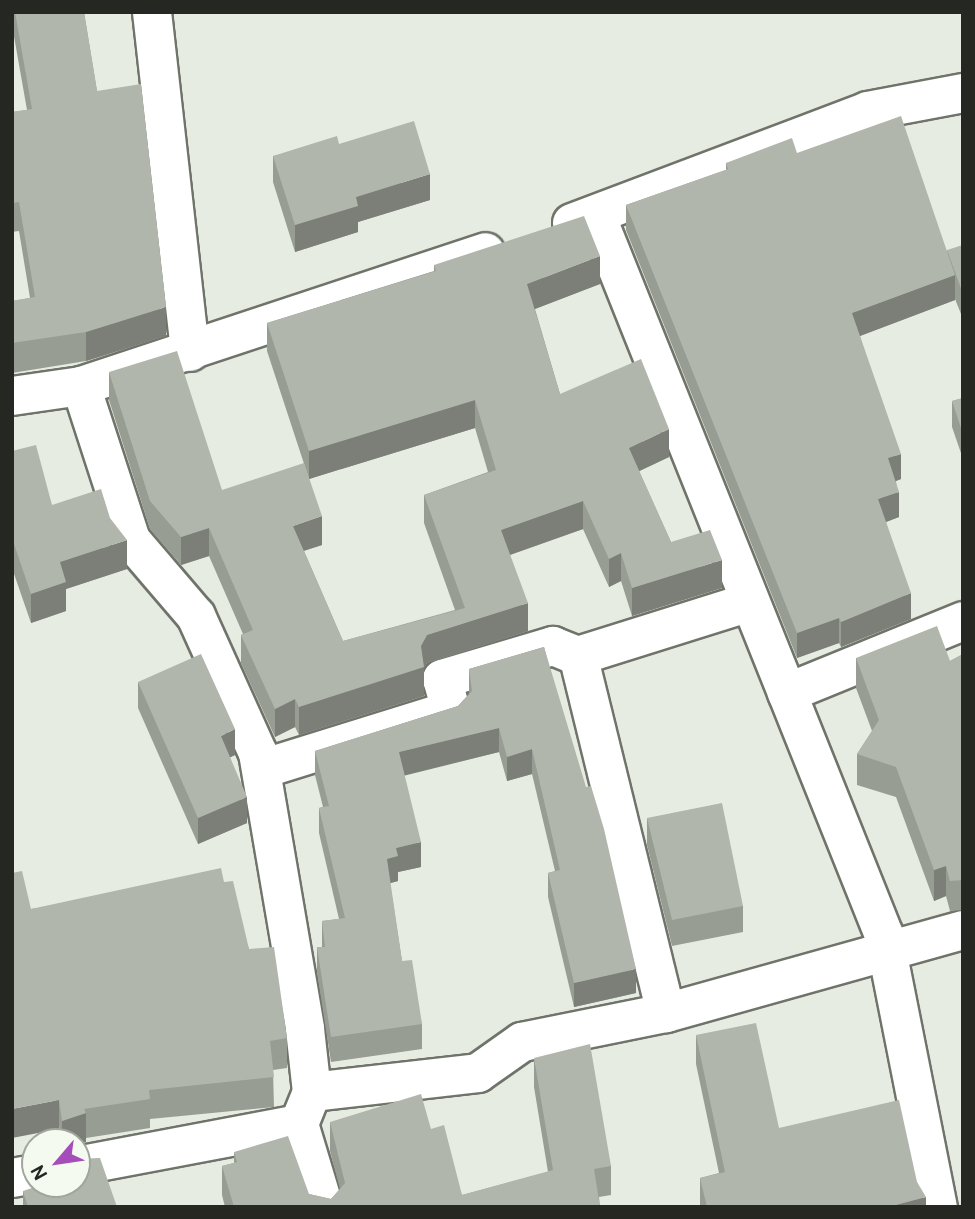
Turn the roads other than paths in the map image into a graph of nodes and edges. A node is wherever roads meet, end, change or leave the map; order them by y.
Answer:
1 (152, 12) edge
2 (963, 93) edge
3 (596, 215) junction
4 (190, 352) junction
5 (81, 386) junction
6 (12, 396) edge
7 (750, 602) junction
8 (963, 621) edge
9 (578, 656) junction
10 (787, 693) junction
11 (262, 769) junction
12 (963, 930) edge
13 (887, 951) junction
14 (666, 1013) junction
15 (305, 1108) junction
16 (91, 1162) edge
17 (324, 1207) edge
18 (938, 1207) edge

1 - 4 street
2 - 3 street
3 - 4 street
3 - 7 street
4 - 5 street
5 - 6 street
5 - 11 street
7 - 9 street
7 - 10 street
8 - 10 street
9 - 11 street
9 - 14 street
10 - 13 street
11 - 15 street
12 - 13 street
13 - 14 street
13 - 18 street
14 - 15 street
15 - 16 street
15 - 17 street

